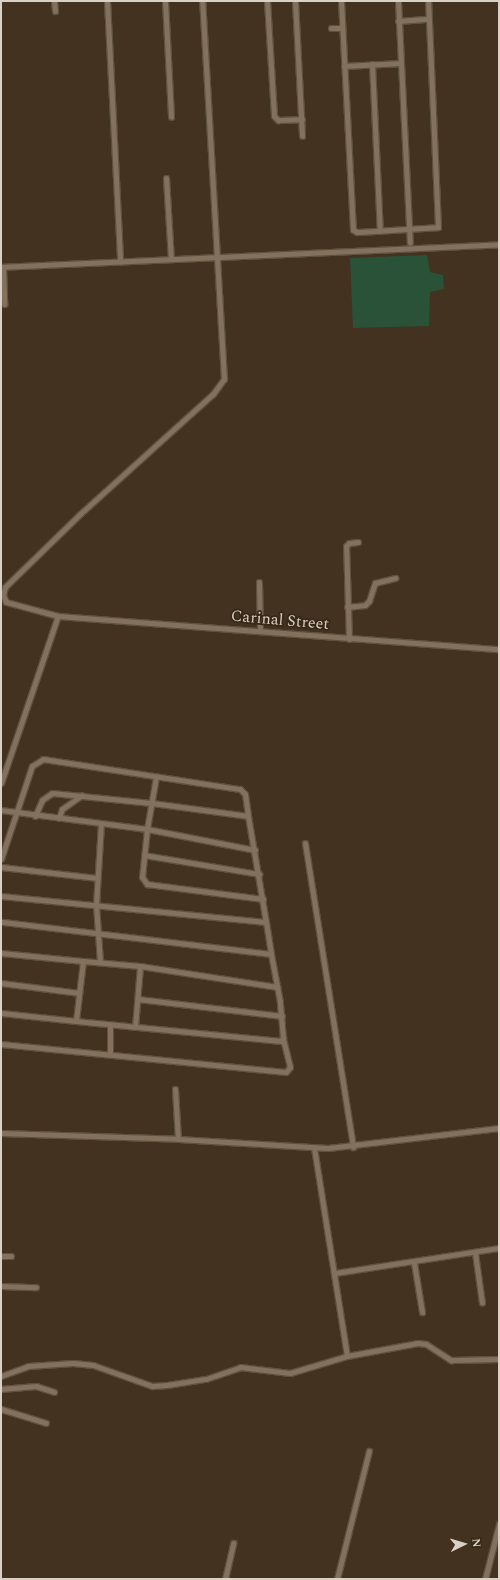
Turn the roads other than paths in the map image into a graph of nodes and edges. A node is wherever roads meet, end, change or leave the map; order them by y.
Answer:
1 (54, 1) edge
2 (108, 1) edge
3 (165, 1) edge
4 (202, 1) edge
5 (266, 1) edge
6 (295, 1) edge
7 (341, 1) edge
8 (398, 1) edge
9 (428, 1) edge
10 (55, 11) dead end
11 (429, 19) junction
12 (398, 21) junction
13 (331, 28) dead end
14 (342, 28) junction
15 (401, 63) junction
16 (372, 64) junction
17 (344, 66) junction
18 (171, 117) dead end
19 (302, 119) junction
20 (302, 136) dead end
21 (166, 178) dead end
22 (409, 230) junction
23 (380, 231) junction
24 (410, 243) dead end
25 (499, 244) edge
26 (216, 257) junction
27 (171, 259) junction
28 (120, 262) junction
29 (2, 267) edge
30 (4, 304) dead end
31 (358, 542) dead end
32 (395, 578) dead end
33 (259, 582) dead end
34 (347, 607) junction
35 (58, 616) junction
36 (260, 631) junction
37 (349, 639) junction
38 (499, 649) edge
39 (156, 777) junction
40 (1, 783) edge
41 (82, 795) junction
42 (152, 803) junction
43 (1, 810) edge
44 (16, 813) junction
45 (35, 816) junction
46 (248, 816) junction
47 (59, 818) junction
48 (101, 824) junction
49 (147, 828) junction
50 (305, 843) dead end
51 (254, 850) junction
52 (144, 854) junction
53 (1, 859) edge
54 (1, 867) edge
55 (259, 874) junction
56 (97, 878) junction
57 (1, 896) edge
58 (263, 899) junction
59 (96, 905) junction
60 (1, 922) edge
61 (266, 922) junction
62 (99, 932) junction
63 (1, 953) edge
64 (271, 954) junction
65 (83, 961) junction
66 (100, 962) junction
67 (140, 966) junction
68 (1, 983) edge
69 (277, 988) junction
70 (79, 993) junction
71 (138, 999) junction
72 (1, 1014) edge
73 (282, 1016) junction
74 (76, 1021) junction
75 (110, 1025) junction
76 (135, 1027) junction
77 (283, 1038) junction
78 (1, 1044) edge
79 (110, 1054) junction
80 (175, 1089) dead end
81 (499, 1128) edge
82 (1, 1133) edge
83 (178, 1138) junction
84 (352, 1147) junction
85 (314, 1148) junction
86 (499, 1248) edge
87 (475, 1252) junction
88 (1, 1256) edge
89 (11, 1256) dead end
90 (414, 1263) junction
91 (335, 1273) junction
92 (1, 1286) edge
93 (36, 1287) dead end
94 (482, 1303) dead end
95 (422, 1312) dead end
96 (347, 1356) junction
97 (499, 1359) edge
98 (1, 1376) edge
99 (1, 1389) edge
100 (54, 1392) dead end
101 (1, 1409) edge
102 (46, 1423) dead end
103 (369, 1452) dead end
104 (499, 1524) edge
105 (233, 1543) dead end
106 (225, 1579) edge
107 (337, 1579) edge
108 (485, 1579) edge

1 - 10 street
2 - 28 street
3 - 18 street
4 - 26 street
5 - 19 street
6 - 19 street
7 - 14 street
8 - 12 street
9 - 11 street
11 - 12 street
11 - 22 street
12 - 15 street
13 - 14 street
14 - 17 street
15 - 16 street
15 - 22 street
16 - 17 street
16 - 23 street
17 - 23 street
19 - 20 street
21 - 27 street
22 - 23 street
22 - 24 street
25 - 26 street
26 - 27 street
26 - 35 street, Carinal Street
27 - 28 street
28 - 29 street
29 - 30 street
31 - 34 street
32 - 34 street
33 - 36 street
34 - 37 street
35 - 36 street, Carinal Street
35 - 40 street
36 - 37 street, Carinal Street
37 - 38 street, Carinal Street
39 - 42 street
39 - 44 street
39 - 46 street
41 - 42 street
41 - 45 street
41 - 47 street
42 - 46 street
42 - 49 street
43 - 44 street
44 - 45 street
44 - 53 street
45 - 47 street
46 - 51 street
47 - 48 street
48 - 49 street
48 - 56 street
49 - 51 street
49 - 52 street
50 - 84 street
51 - 55 street
52 - 55 street
52 - 58 street
54 - 56 street
55 - 58 street
56 - 59 street
57 - 59 street
58 - 61 street
59 - 61 street
59 - 62 street
60 - 62 street
61 - 64 street
62 - 64 street
62 - 66 street
63 - 65 street
64 - 69 street
65 - 66 street
65 - 70 street
66 - 67 street
67 - 69 street
67 - 71 street
68 - 70 street
69 - 73 street
70 - 74 street
71 - 73 street
71 - 76 street
72 - 74 street
73 - 77 street
74 - 75 street
75 - 76 street
75 - 79 street
76 - 77 street
77 - 79 street
78 - 79 street
80 - 83 street
81 - 84 street
82 - 83 street
83 - 85 street
84 - 85 street
85 - 91 street
86 - 87 street
87 - 90 street
87 - 94 street
88 - 89 street
90 - 91 street
90 - 95 street
91 - 96 street
92 - 93 street
96 - 97 street
96 - 98 street
99 - 100 street
101 - 102 street
103 - 107 street
104 - 108 street
105 - 106 street

